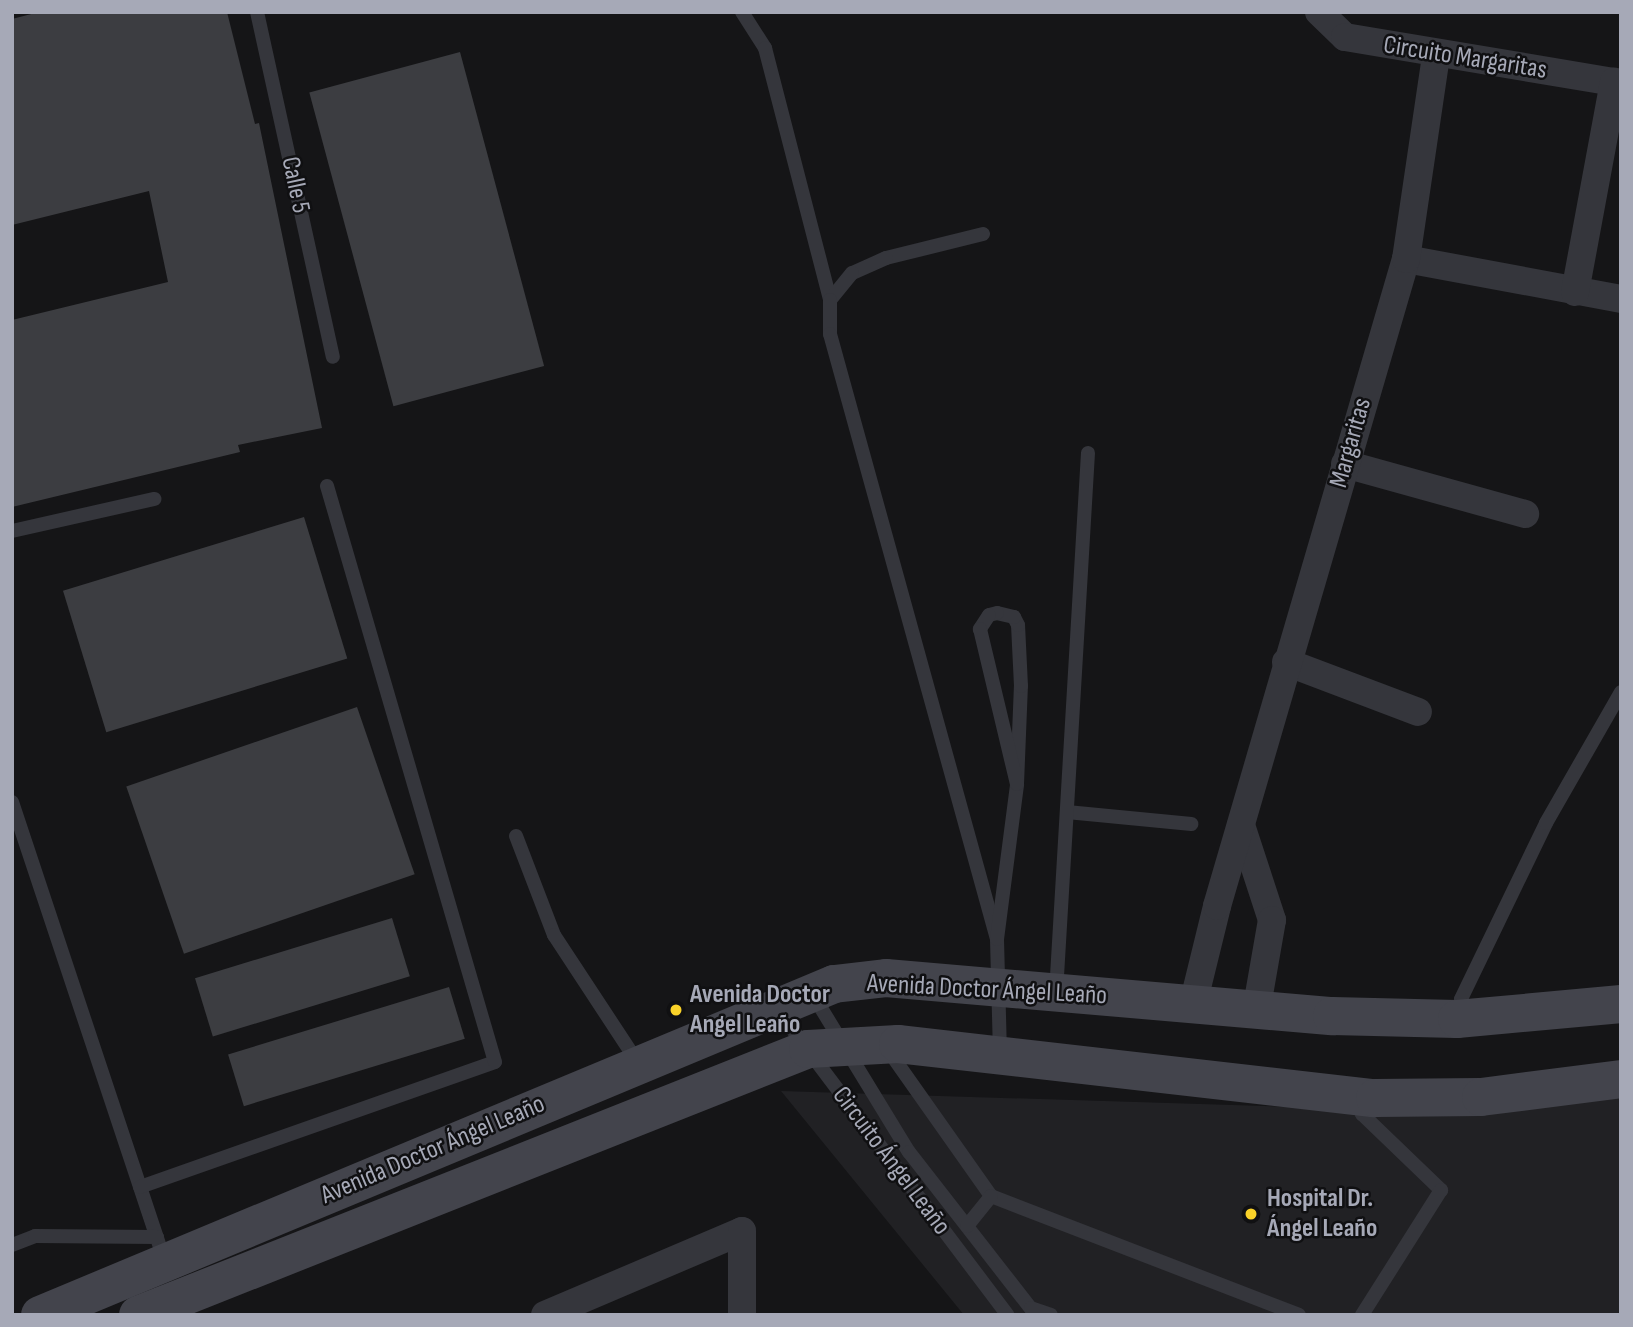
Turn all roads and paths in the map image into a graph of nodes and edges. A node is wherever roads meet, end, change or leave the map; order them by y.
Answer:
1 (257, 12) edge
2 (742, 12) edge
3 (1319, 12) edge
4 (1436, 55) junction
5 (1617, 83) edge
6 (983, 234) dead end
7 (1406, 259) junction
8 (1575, 292) junction
9 (1621, 299) edge
10 (830, 300) junction
11 (333, 358) dead end
12 (1088, 453) dead end
13 (1345, 464) junction
14 (327, 486) dead end
15 (154, 499) dead end
16 (1525, 514) dead end
17 (12, 531) edge
18 (1286, 662) junction
19 (1621, 692) edge
20 (1418, 712) dead end
21 (1017, 784) junction
22 (12, 802) edge
23 (1067, 812) junction
24 (1191, 824) dead end
25 (1241, 825) junction
26 (516, 836) dead end
27 (1004, 863) junction
28 (978, 869) junction
29 (997, 939) junction
30 (998, 988) junction
31 (811, 992) junction
32 (1056, 992) junction
33 (1194, 1004) junction
34 (1621, 1004) edge
35 (774, 1006) junction
36 (1256, 1012) junction
37 (1457, 1019) junction
38 (884, 1044) junction
39 (826, 1048) junction
40 (1000, 1055) junction
41 (638, 1063) junction
42 (1621, 1079) edge
43 (1357, 1095) junction
44 (141, 1187) junction
45 (991, 1196) junction
46 (967, 1226) junction
47 (12, 1245) edge
48 (169, 1272) junction
49 (1034, 1311) edge
50 (40, 1315) edge
51 (138, 1315) edge
52 (545, 1315) edge
53 (741, 1315) edge
54 (1008, 1315) edge
55 (1051, 1315) edge
56 (1299, 1315) edge
57 (1362, 1315) edge

1 - 11 lane, Calle 5
2 - 10 lane
3 - 4 street, Circuito Margaritas
4 - 5 street, Circuito Margaritas
4 - 7 street, Margaritas
5 - 8 street
6 - 10 lane
7 - 8 street
7 - 13 street, Margaritas
8 - 9 street
10 - 28 lane
12 - 23 lane
13 - 16 street
13 - 18 street, Margaritas
14 - 44 lane
15 - 17 lane
18 - 20 street
18 - 25 street, Margaritas
19 - 37 lane
21 - 21 lane
21 - 27 lane
22 - 44 lane
23 - 24 lane
23 - 32 lane
25 - 33 street, Margaritas
25 - 36 street
26 - 41 lane
27 - 28 lane
27 - 29 lane
28 - 29 lane
29 - 30 lane
30 - 31 street, Avenida Doctor Ángel Leaño
30 - 32 street, Avenida Doctor Ángel Leaño
30 - 40 lane
31 - 35 street, Avenida Doctor Ángel Leaño
31 - 39 lane
32 - 33 street, Avenida Doctor Ángel Leaño
33 - 36 street, Avenida Doctor Ángel Leaño
34 - 37 street, Avenida Doctor Ángel Leaño
35 - 39 lane, Circuito Ángel Leaño
35 - 41 street, Avenida Doctor Ángel Leaño
36 - 37 street, Avenida Doctor Ángel Leaño
38 - 39 street, Avenida Doctor Ángel Leaño
38 - 40 street, Avenida Doctor Ángel Leaño
38 - 45 lane
39 - 46 lane
39 - 48 street, Avenida Doctor Ángel Leaño
39 - 54 lane, Circuito Ángel Leaño
40 - 43 street, Avenida Doctor Ángel Leaño
41 - 48 street, Avenida Doctor Ángel Leaño
42 - 43 street, Avenida Doctor Ángel Leaño
43 - 57 lane
44 - 48 lane
45 - 46 lane
45 - 56 lane
46 - 49 lane
47 - 48 lane
48 - 50 street, Avenida Doctor Ángel Leaño
48 - 51 street, Avenida Doctor Ángel Leaño
49 - 55 lane
52 - 53 street

